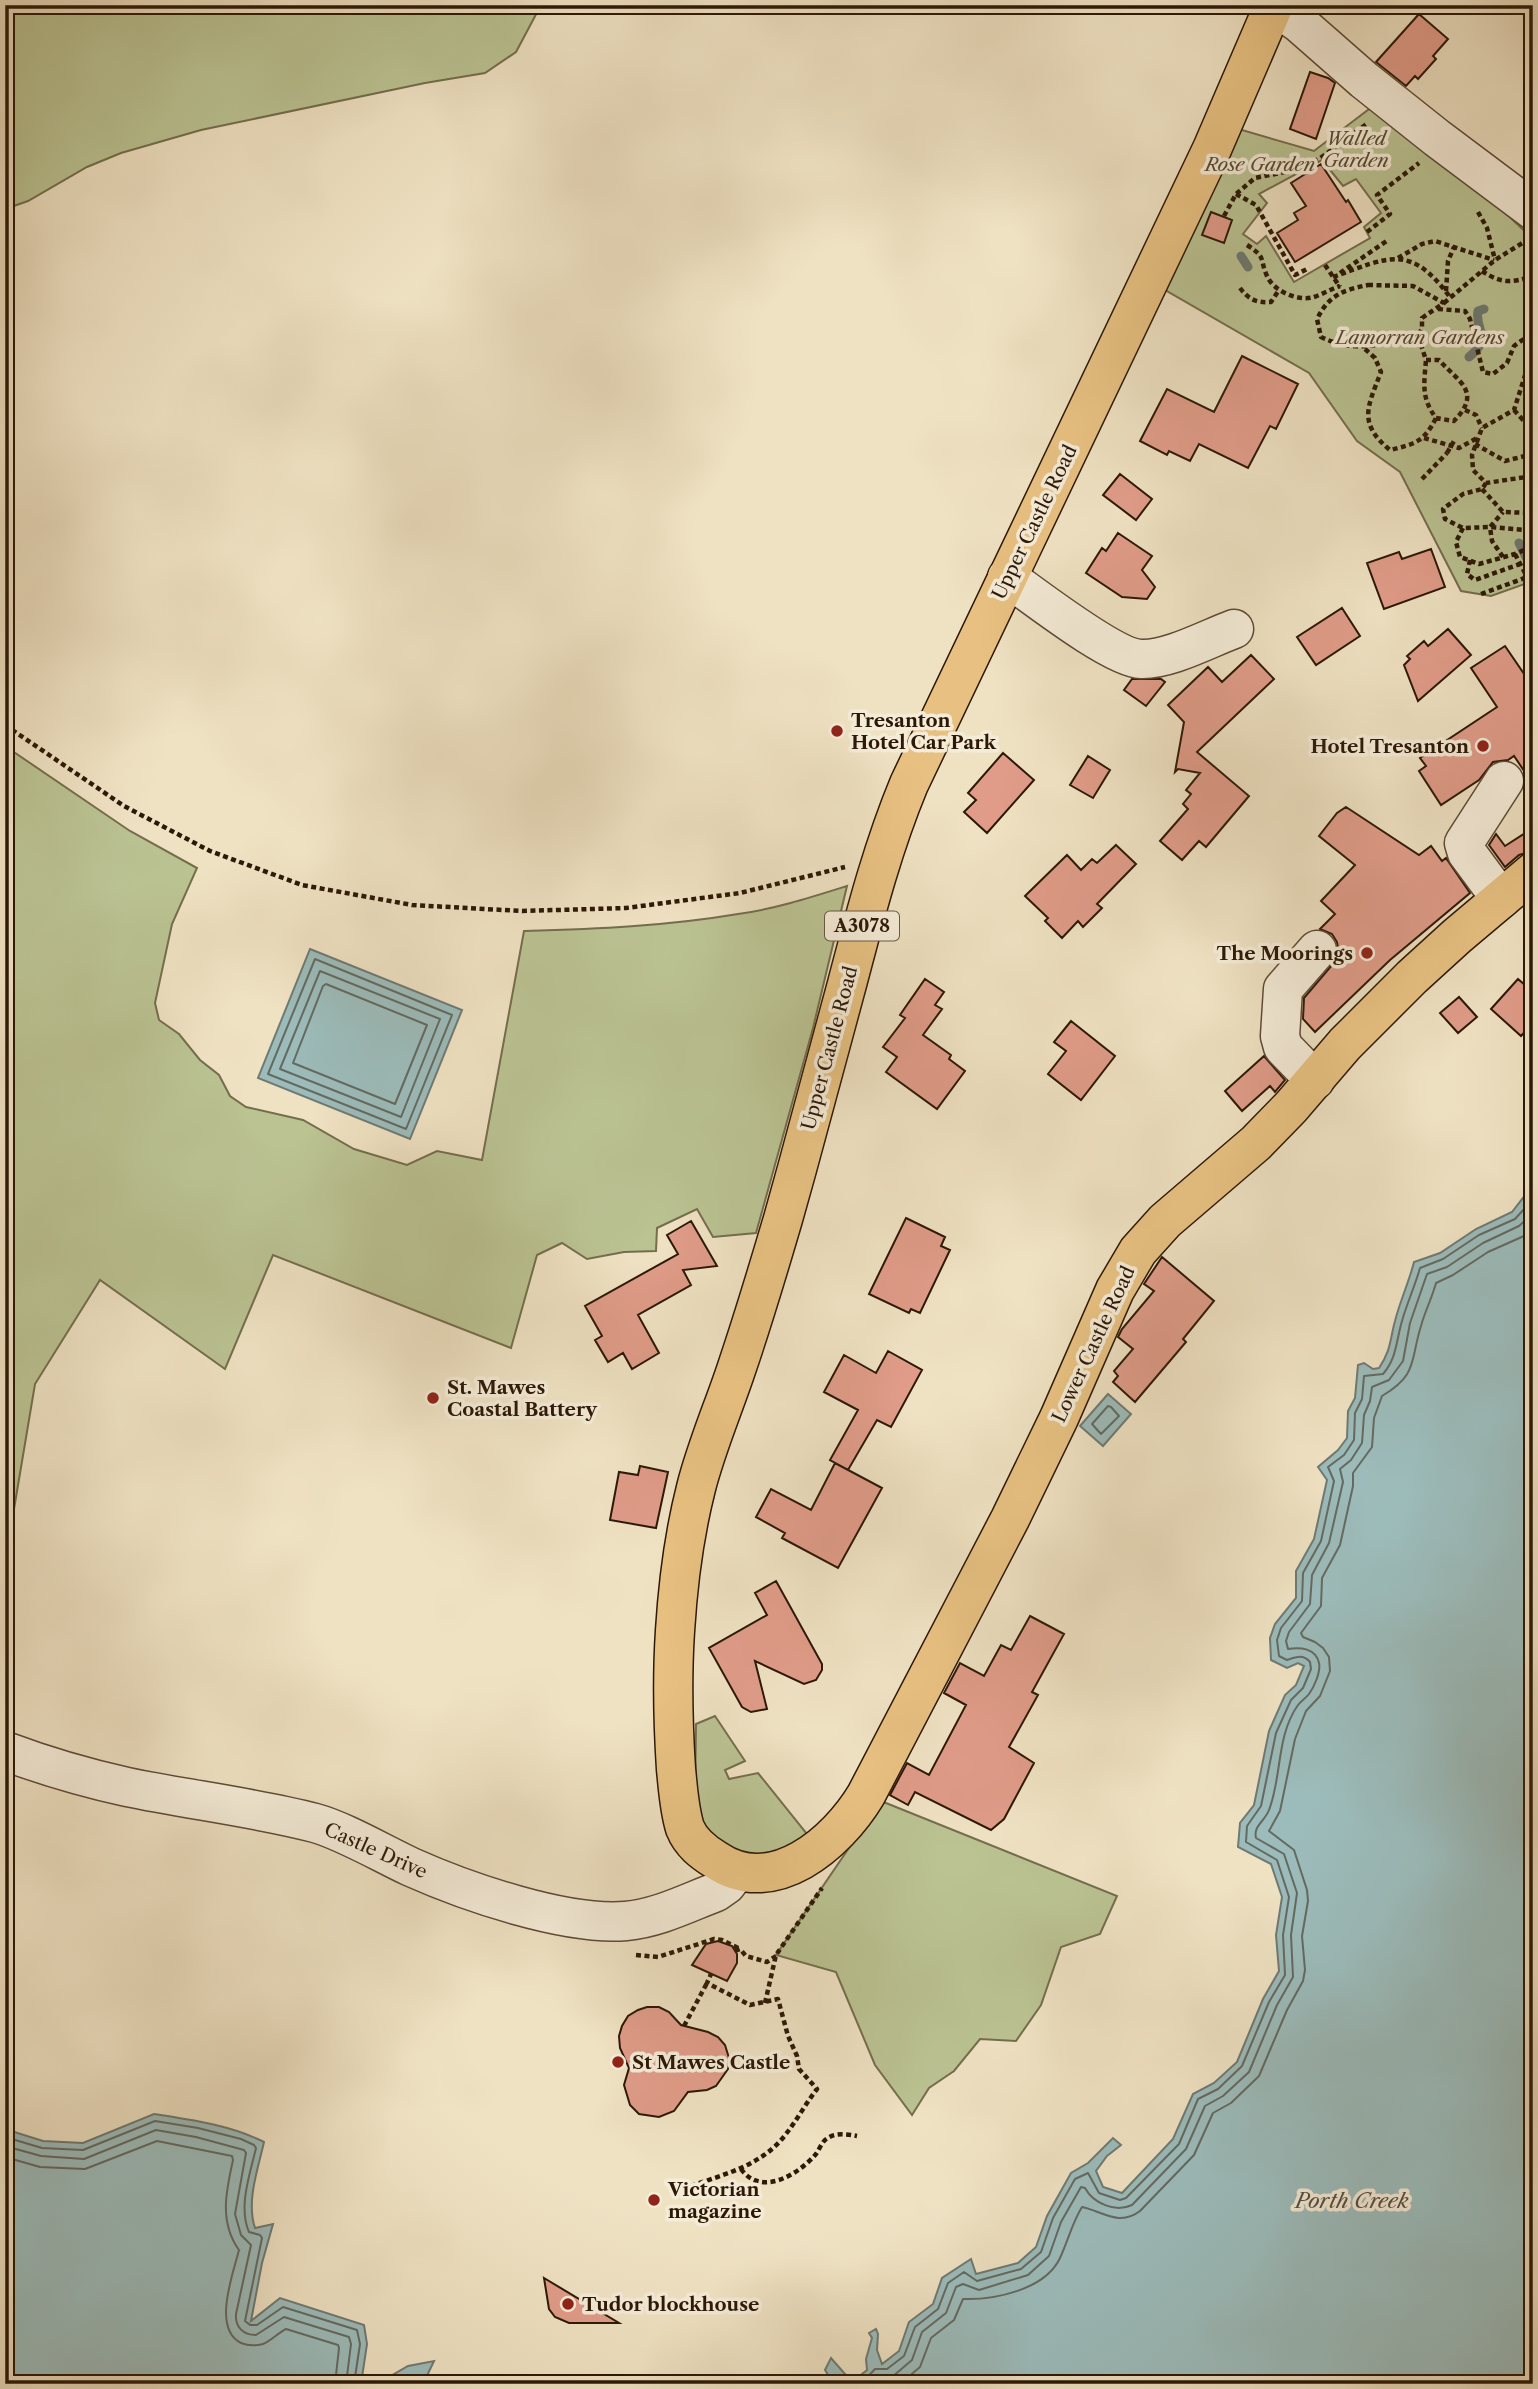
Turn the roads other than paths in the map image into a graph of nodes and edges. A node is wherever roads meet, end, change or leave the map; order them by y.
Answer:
1 (1274, 6) edge
2 (1532, 224) edge
3 (1007, 577) junction
4 (1234, 629) dead end
5 (1504, 781) dead end
6 (1533, 872) edge
7 (1501, 899) junction
8 (1317, 950) dead end
9 (1315, 1080) junction
10 (5, 1751) edge
11 (743, 1873) junction

1 - 2 street
1 - 3 main road, Upper Castle Road / A3078
3 - 4 street
3 - 11 main road, Upper Castle Road / A3078
5 - 7 street
6 - 7 main road, Lower Castle Road
7 - 9 main road, Lower Castle Road
8 - 9 street
9 - 11 main road, Lower Castle Road
10 - 11 street, Castle Drive

